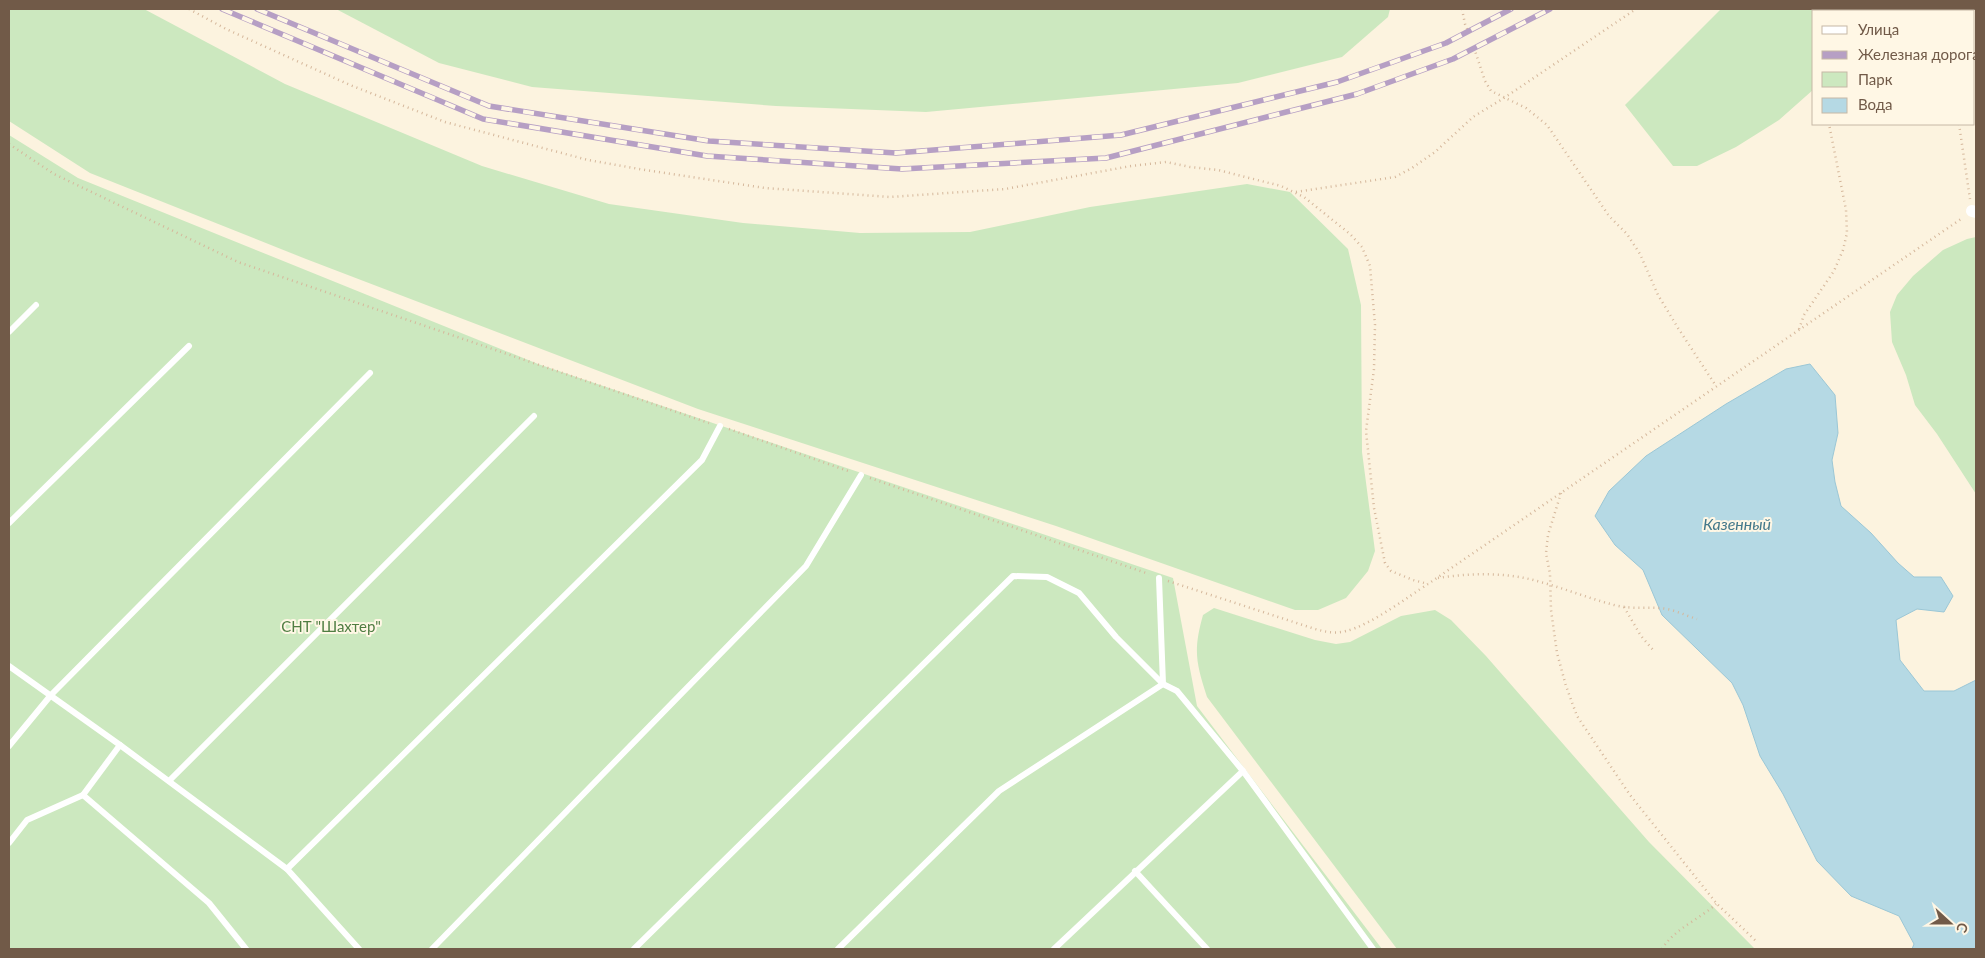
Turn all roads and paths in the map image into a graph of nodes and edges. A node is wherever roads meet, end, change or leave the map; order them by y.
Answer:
1 (189, 9) edge
2 (1462, 9) edge
3 (1636, 9) edge
4 (1468, 31) dead end
5 (1474, 48) dead end
6 (1504, 98) junction
7 (1829, 125) edge
8 (1959, 125) edge
9 (9, 144) edge
10 (1295, 192) junction
11 (1974, 212) edge
12 (36, 305) dead end
13 (1798, 330) junction
14 (9, 332) edge
15 (189, 346) dead end
16 (370, 373) dead end
17 (1716, 386) junction
18 (534, 416) dead end
19 (720, 426) junction
20 (861, 475) junction
21 (1561, 493) junction
22 (9, 523) edge
23 (1159, 578) junction
24 (1436, 578) junction
25 (1428, 584) junction
26 (1550, 586) junction
27 (1624, 607) junction
28 (1697, 619) dead end
29 (1654, 651) dead end
30 (9, 666) edge
31 (1163, 684) junction
32 (51, 695) junction
33 (120, 745) junction
34 (9, 746) edge
35 (1243, 771) junction
36 (169, 782) junction
37 (83, 795) junction
38 (9, 843) edge
39 (287, 869) junction
40 (1135, 871) junction
41 (1717, 904) junction
42 (1756, 941) dead end
43 (246, 949) edge
44 (359, 949) edge
45 (432, 949) edge
46 (634, 949) edge
47 (838, 949) edge
48 (1054, 949) edge
49 (1207, 949) edge
50 (1373, 949) edge
51 (1662, 949) edge

1 - 10 path
2 - 4 path
3 - 6 path
5 - 6 path
6 - 10 path
6 - 17 path
7 - 13 path
8 - 11 path
9 - 19 path
10 - 25 path
11 - 13 path
12 - 14 lane
13 - 17 path
15 - 22 lane
16 - 32 lane
17 - 21 path
18 - 36 lane
19 - 20 path
19 - 39 lane
20 - 23 path
20 - 45 lane
21 - 24 path
21 - 26 path
23 - 25 path
23 - 31 lane
24 - 25 path
24 - 26 path
26 - 27 path
26 - 41 path
27 - 28 path
27 - 29 path
30 - 32 lane
31 - 35 lane
31 - 46 lane
31 - 47 lane
32 - 33 lane
32 - 34 lane
33 - 36 lane
33 - 37 lane
35 - 40 lane
35 - 50 lane
36 - 39 lane
37 - 38 lane
37 - 43 lane
39 - 44 lane
40 - 48 lane
40 - 49 lane
41 - 42 path
41 - 51 path

